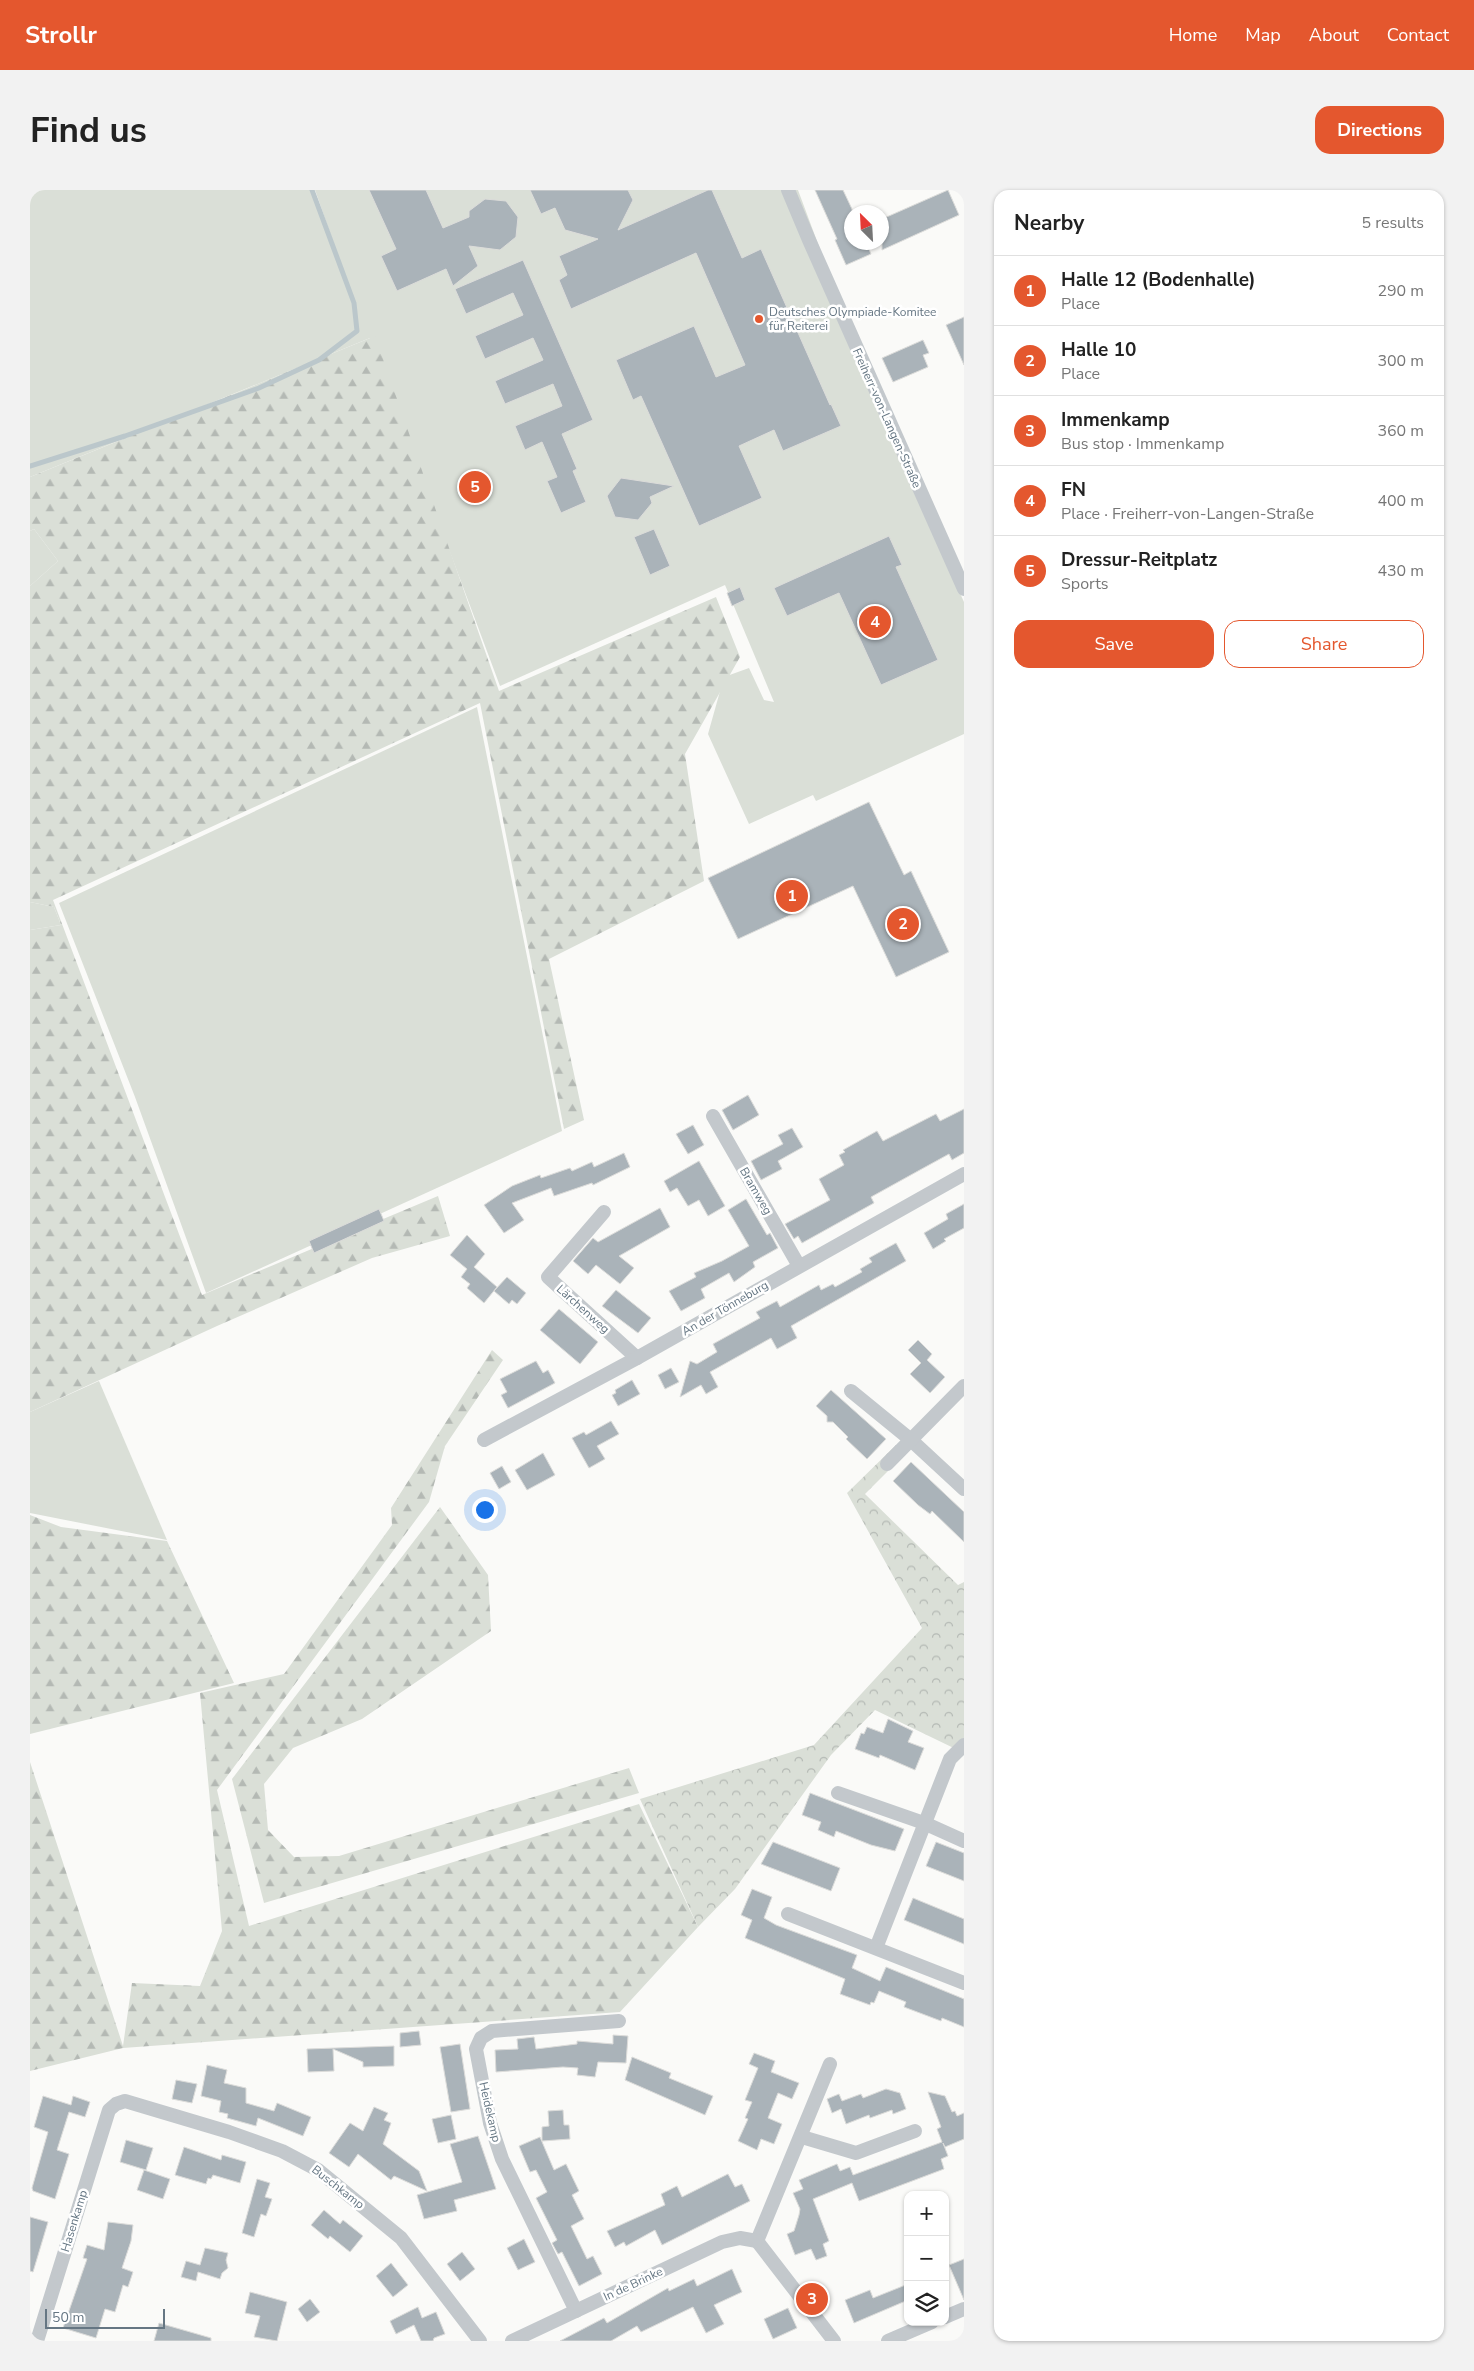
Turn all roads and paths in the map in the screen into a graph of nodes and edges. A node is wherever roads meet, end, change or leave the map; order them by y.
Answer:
1 (788, 190) edge
2 (964, 589) edge
3 (713, 1116) dead end
4 (964, 1174) edge
5 (604, 1212) dead end
6 (799, 1266) junction
7 (637, 1358) junction
8 (964, 1386) edge
9 (851, 1391) dead end
10 (484, 1440) dead end
11 (910, 1440) junction
12 (887, 1464) dead end
13 (964, 1489) edge
14 (964, 1745) edge
15 (838, 1793) dead end
16 (924, 1823) junction
17 (964, 1841) edge
18 (788, 1914) dead end
19 (876, 1948) junction
20 (964, 1983) edge
21 (619, 2021) dead end
22 (830, 2064) dead end
23 (116, 2104) joint
24 (915, 2131) dead end
25 (802, 2137) junction
26 (757, 2241) junction
27 (964, 2308) edge
28 (576, 2311) junction
29 (949, 2314) edge
30 (923, 2326) edge
31 (37, 2341) edge
32 (480, 2341) edge
33 (512, 2341) edge
34 (834, 2341) edge
35 (888, 2341) edge

1 - 2 street, Freiherr-von-Langen-Straße
3 - 6 street, Bramweg
4 - 6 street, An der Tönneburg
5 - 7 street, Lärchenweg
6 - 7 street, An der Tönneburg
7 - 10 street, An der Tönneburg
8 - 11 street
9 - 11 street
11 - 12 street
11 - 13 street
14 - 16 street
15 - 16 street
16 - 17 street
16 - 19 street
18 - 19 street
19 - 20 street
21 - 28 street, Heidekamp
22 - 25 street
23 - 31 street, Hasenkamp
23 - 32 street, Buschkamp
24 - 25 street
25 - 26 street
26 - 28 street, In de Brinke
26 - 34 street
27 - 29 street
28 - 33 street, In de Brinke
30 - 35 street

